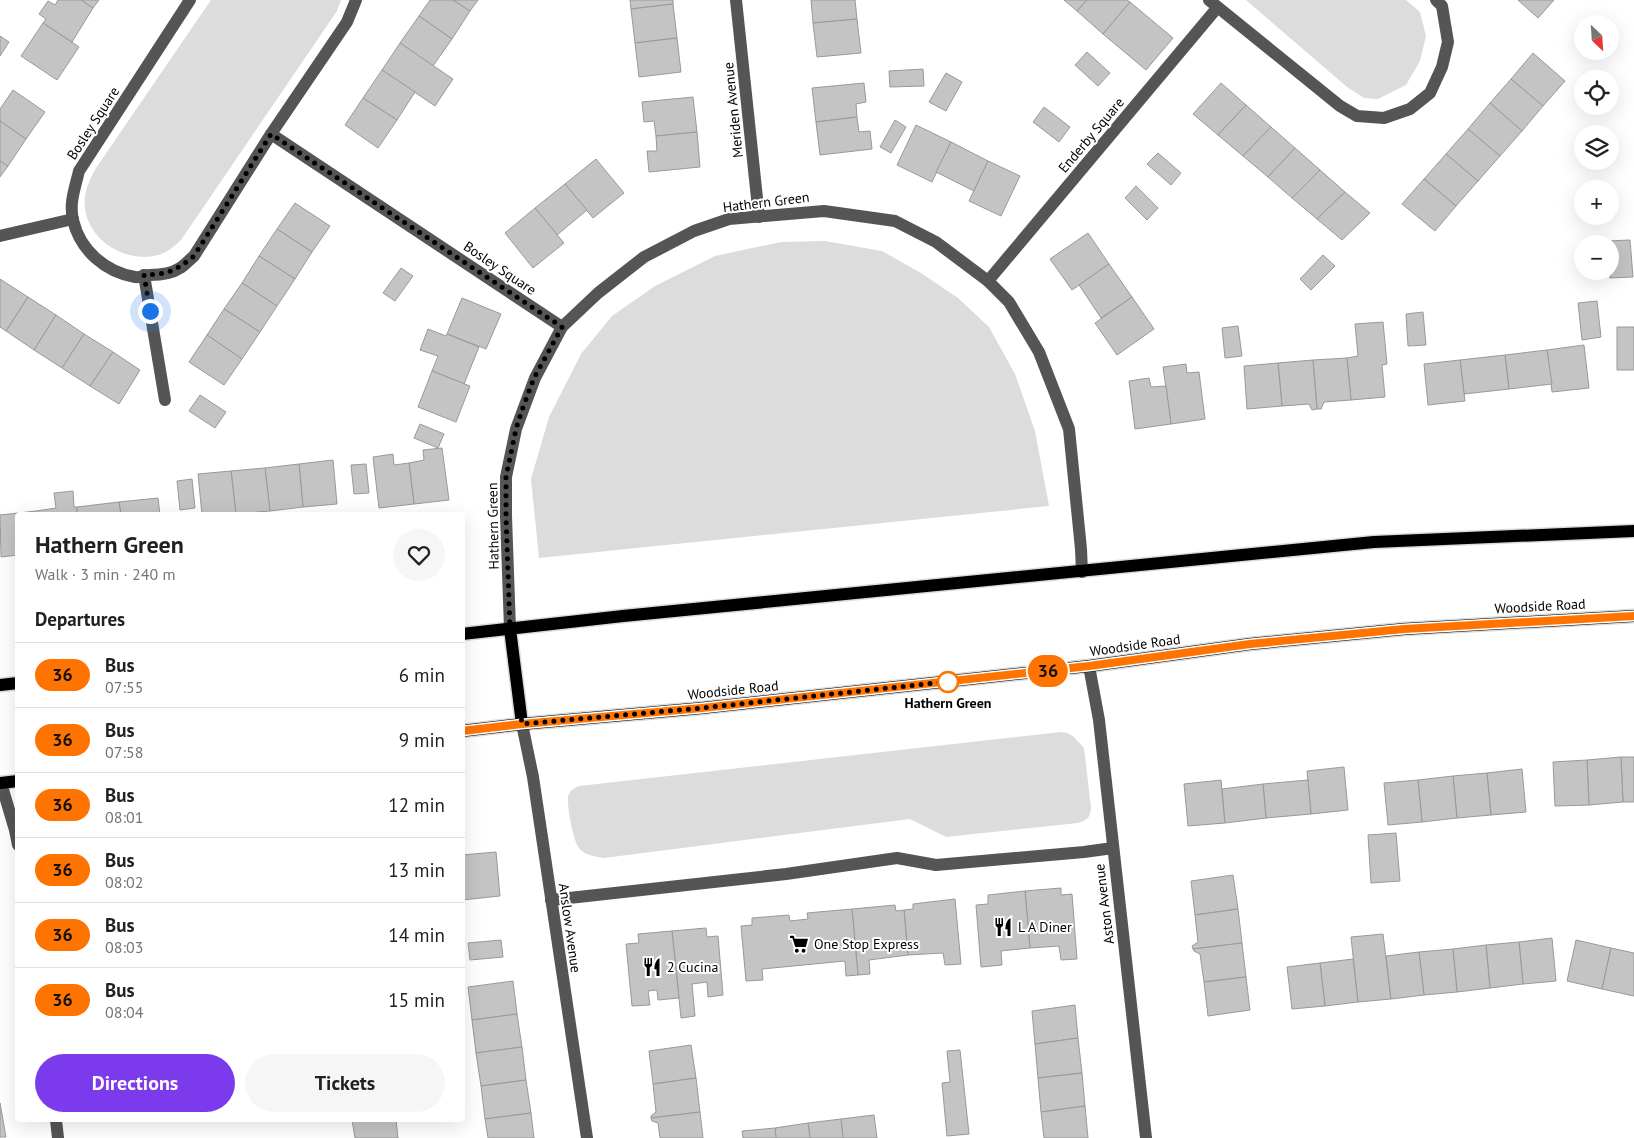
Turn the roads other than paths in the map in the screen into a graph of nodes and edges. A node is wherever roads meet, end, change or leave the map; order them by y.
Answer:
1 (190, 0) edge
2 (356, 0) edge
3 (736, 0) edge
4 (1436, 0) edge
5 (1213, 4) edge
6 (271, 134) junction
7 (759, 217) junction
8 (73, 219) junction
9 (0, 236) edge
10 (144, 275) junction
11 (988, 281) junction
12 (562, 327) junction
13 (165, 400) dead end
14 (1634, 531) edge
15 (1082, 572) junction
16 (1634, 616) edge
17 (510, 629) junction
18 (465, 634) edge
19 (1089, 666) junction
20 (15, 683) edge
21 (0, 685) edge
22 (522, 724) junction
23 (465, 731) edge
24 (15, 781) edge
25 (0, 783) edge
26 (15, 827) edge
27 (1113, 848) junction
28 (551, 900) junction
29 (56, 1122) edge
30 (58, 1138) edge
31 (586, 1138) edge
32 (1146, 1138) edge

1 - 8 street, Bosley Square
2 - 6 street, Bosley Square
3 - 7 street, Meriden Avenue
4 - 5 street, Enderby Square
5 - 11 street, Enderby Square
6 - 10 street, Bosley Square
6 - 12 street, Bosley Square
7 - 11 street, Hathern Green
7 - 12 street, Hathern Green
8 - 9 street
8 - 10 street, Bosley Square
10 - 13 street
11 - 15 street, Hathern Green
12 - 17 street, Hathern Green
14 - 15 main road
15 - 17 main road
16 - 19 main road, Woodside Road
17 - 18 main road
17 - 22 main road
19 - 22 main road, Woodside Road
19 - 27 street, Aston Avenue
20 - 21 main road
22 - 23 main road, Woodside Road
22 - 28 street, Anslow Avenue
24 - 25 main road
25 - 26 street
27 - 28 street
27 - 32 street, Aston Avenue
28 - 31 street, Anslow Avenue
29 - 30 street

